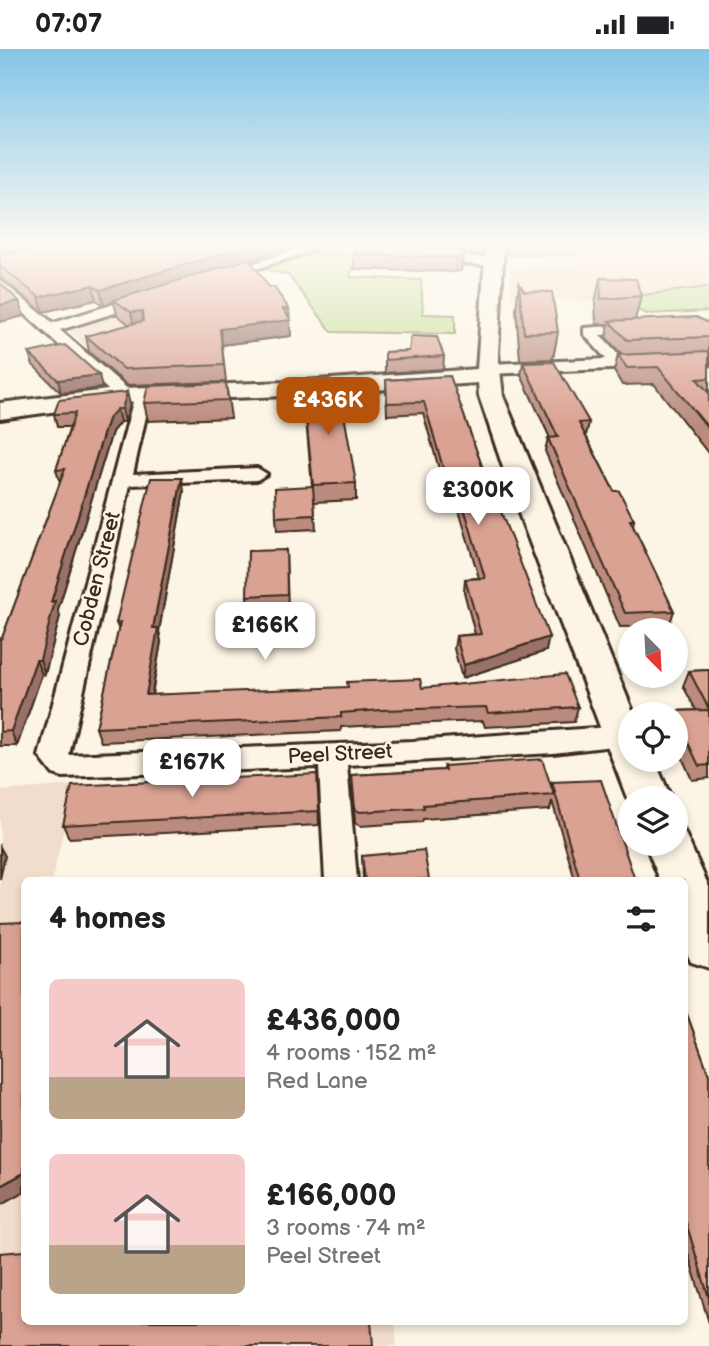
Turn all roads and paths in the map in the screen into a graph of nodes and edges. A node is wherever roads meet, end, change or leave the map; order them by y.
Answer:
1 (23, 305) edge
2 (128, 305) edge
3 (492, 305) edge
4 (50, 329) junction
5 (709, 335) edge
6 (701, 360) edge
7 (619, 365) junction
8 (486, 372) junction
9 (709, 377) edge
10 (134, 395) junction
11 (0, 411) edge
12 (257, 474) dead end
13 (122, 480) junction
14 (618, 722) edge
15 (618, 749) edge
16 (332, 755) junction
17 (57, 763) joint
18 (672, 856) edge
19 (341, 877) edge
20 (681, 877) edge
21 (688, 894) edge
22 (709, 945) edge

1 - 4 street
2 - 4 street
3 - 8 main road
4 - 10 street
5 - 7 street
6 - 7 street
6 - 9 street
7 - 8 street
8 - 10 main road
8 - 14 main road
10 - 11 main road
10 - 13 street, Cobden Street
12 - 13 street
13 - 17 street, Cobden Street
15 - 16 street, Peel Street
16 - 17 street, Peel Street
16 - 19 street
18 - 20 main road
21 - 22 main road

